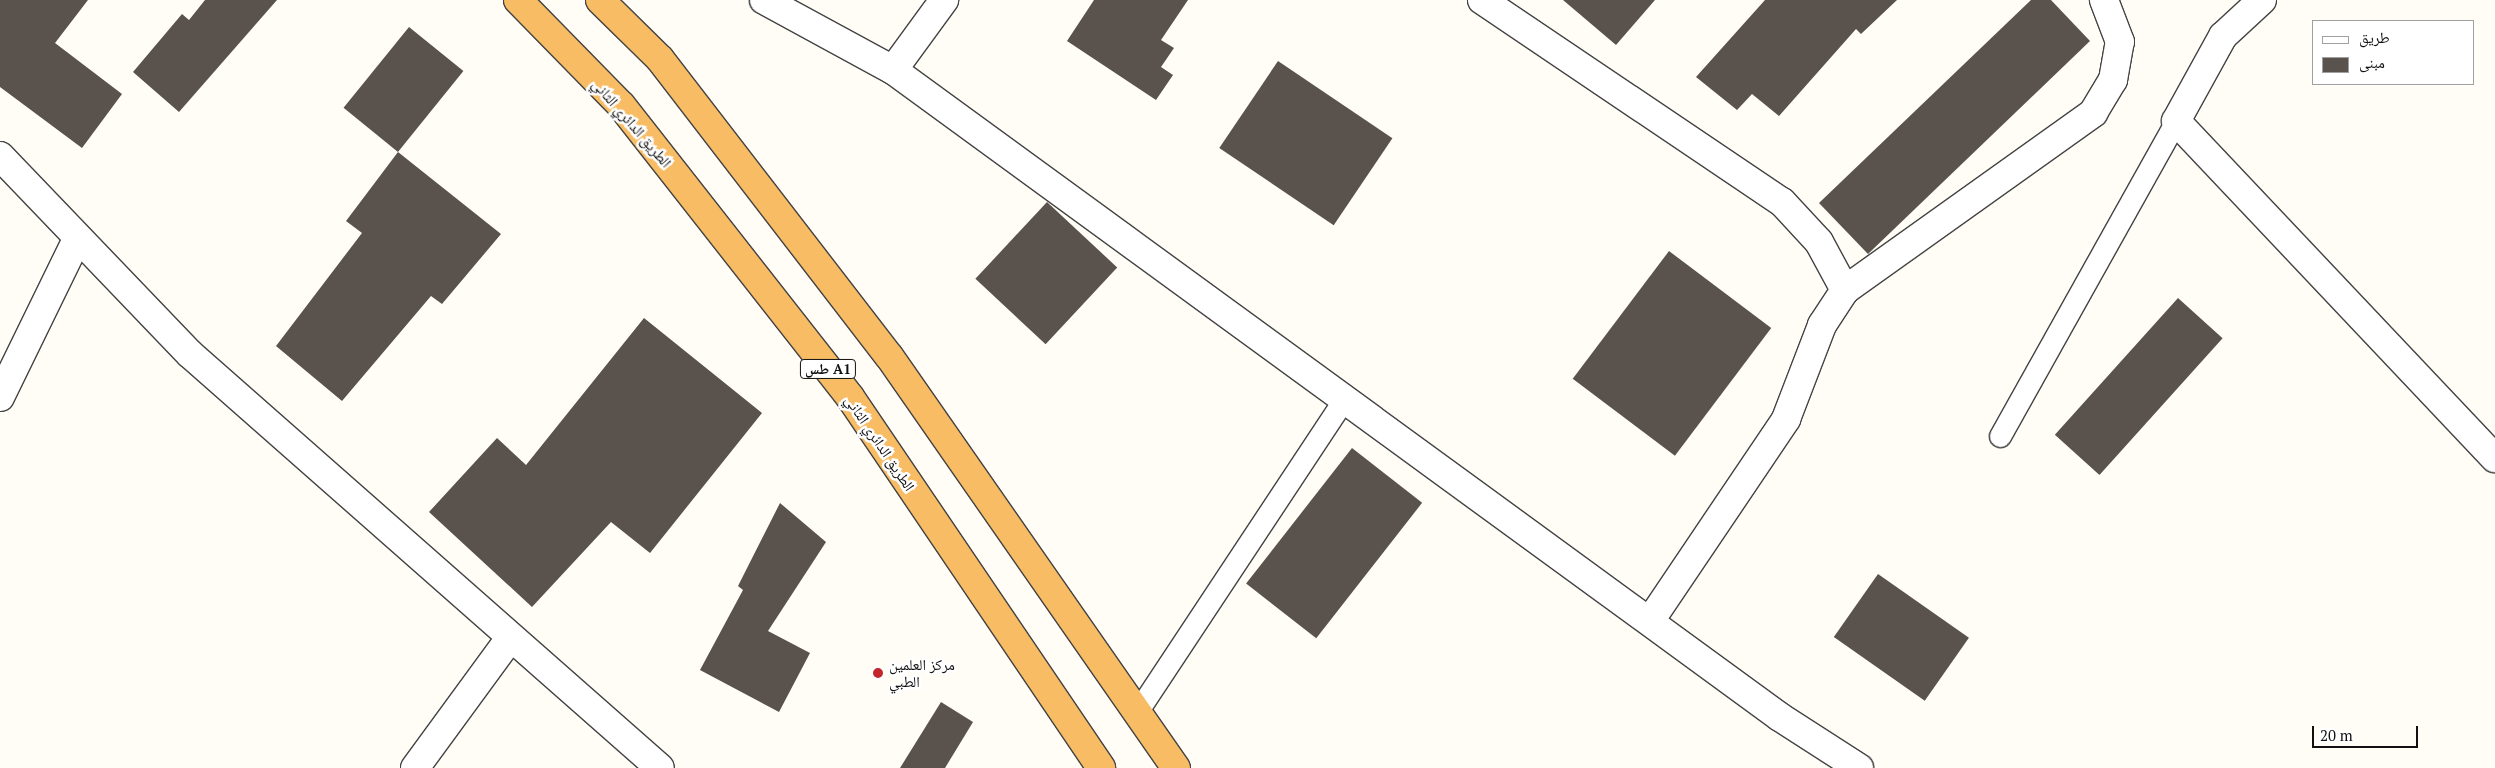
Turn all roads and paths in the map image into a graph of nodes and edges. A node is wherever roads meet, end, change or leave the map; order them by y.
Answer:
1 (518, 0) edge
2 (600, 0) edge
3 (764, 0) edge
4 (944, 0) edge
5 (1482, 0) edge
6 (2104, 0) edge
7 (2262, 0) edge
8 (893, 70) junction
9 (2176, 121) junction
10 (4, 163) edge
11 (77, 239) junction
12 (1845, 290) junction
13 (0, 397) edge
14 (1344, 399) junction
15 (2000, 436) dead end
16 (2495, 458) edge
17 (1650, 621) junction
18 (511, 637) junction
19 (1137, 712) junction
20 (415, 768) edge
21 (660, 768) edge
22 (1100, 768) edge
23 (1176, 768) edge
24 (1859, 768) edge

1 - 22 highway, الطريق الدائري الثاني / طس A1
2 - 19 highway
3 - 8 street
4 - 8 street
5 - 12 street
6 - 12 street
7 - 9 street
8 - 14 street
9 - 15 lane
9 - 16 street
10 - 11 street
11 - 13 street
11 - 18 street
12 - 17 street
14 - 17 street
14 - 19 lane
17 - 24 street
18 - 20 street
18 - 21 street
19 - 23 highway

